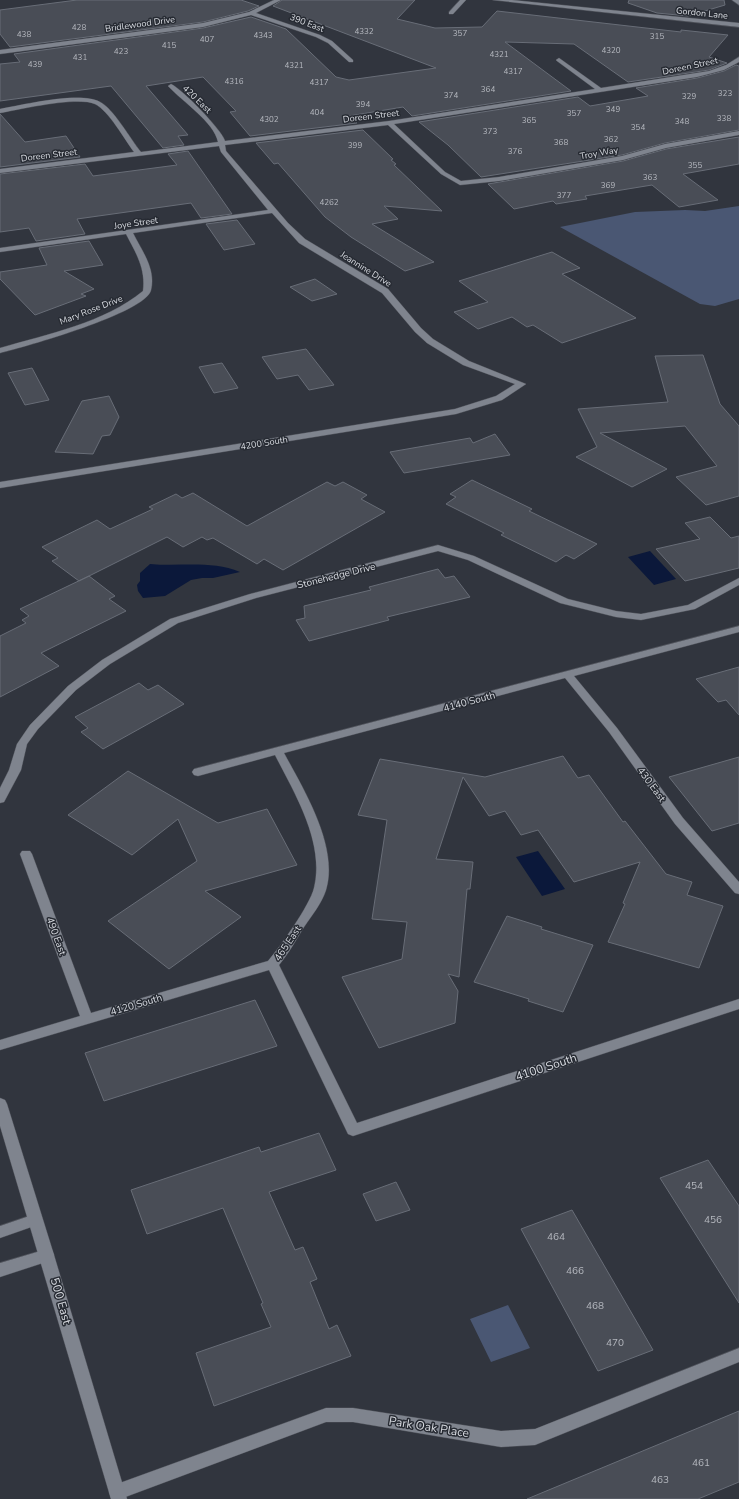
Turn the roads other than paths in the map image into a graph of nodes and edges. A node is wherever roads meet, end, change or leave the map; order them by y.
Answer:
1 (278, 0) edge
2 (463, 0) edge
3 (496, 0) edge
4 (251, 13) junction
5 (451, 14) dead end
6 (739, 25) edge
7 (0, 52) edge
8 (739, 58) edge
9 (558, 60) dead end
10 (351, 61) dead end
11 (171, 86) dead end
12 (601, 91) junction
13 (0, 111) edge
14 (389, 123) junction
15 (739, 133) edge
16 (221, 144) junction
17 (139, 154) junction
18 (0, 171) edge
19 (274, 212) junction
20 (129, 233) junction
21 (0, 250) edge
22 (0, 351) edge
23 (522, 384) joint
24 (0, 485) edge
25 (739, 582) edge
26 (739, 630) edge
27 (568, 675) junction
28 (278, 751) junction
29 (198, 772) dead end
30 (0, 799) edge
31 (26, 854) dead end
32 (739, 890) edge
33 (272, 964) junction
34 (739, 1004) edge
35 (87, 1019) junction
36 (0, 1045) edge
37 (0, 1104) edge
38 (353, 1130) joint
39 (36, 1220) junction
40 (0, 1232) edge
41 (47, 1255) junction
42 (0, 1270) edge
43 (739, 1355) edge
44 (118, 1496) edge

1 - 4 street, Bridlewood Drive
2 - 5 street
3 - 6 street, Gordon Lane
4 - 7 street, Bridlewood Drive
4 - 10 street, 390 East
8 - 12 street, Doreen Street
9 - 12 street
11 - 16 street, 420 East
12 - 14 street, Doreen Street
13 - 17 street
14 - 15 street, Troy Way
14 - 16 street, Doreen Street
16 - 17 street, Doreen Street
16 - 19 street, Jeannine Drive
17 - 18 street, Doreen Street
19 - 20 street, Joye Street
19 - 23 street, Jeannine Drive
20 - 21 street, Joye Street
20 - 22 street, Mary Rose Drive
23 - 24 street, 4200 South
25 - 30 street, Stonehedge Drive
26 - 27 street, 4140 South
27 - 28 street, 4140 South
27 - 32 street, 430 East
28 - 29 street, 4140 South
28 - 33 street, 465 East
31 - 35 street, 490 East
33 - 35 street, 4120 South
33 - 38 street, 465 East
34 - 38 street, 4100 South
35 - 36 street, 4120 South
37 - 39 street, 500 East
39 - 40 street
39 - 41 street, 500 East
41 - 42 street
41 - 44 street, 500 East
43 - 44 street, Park Oak Place

